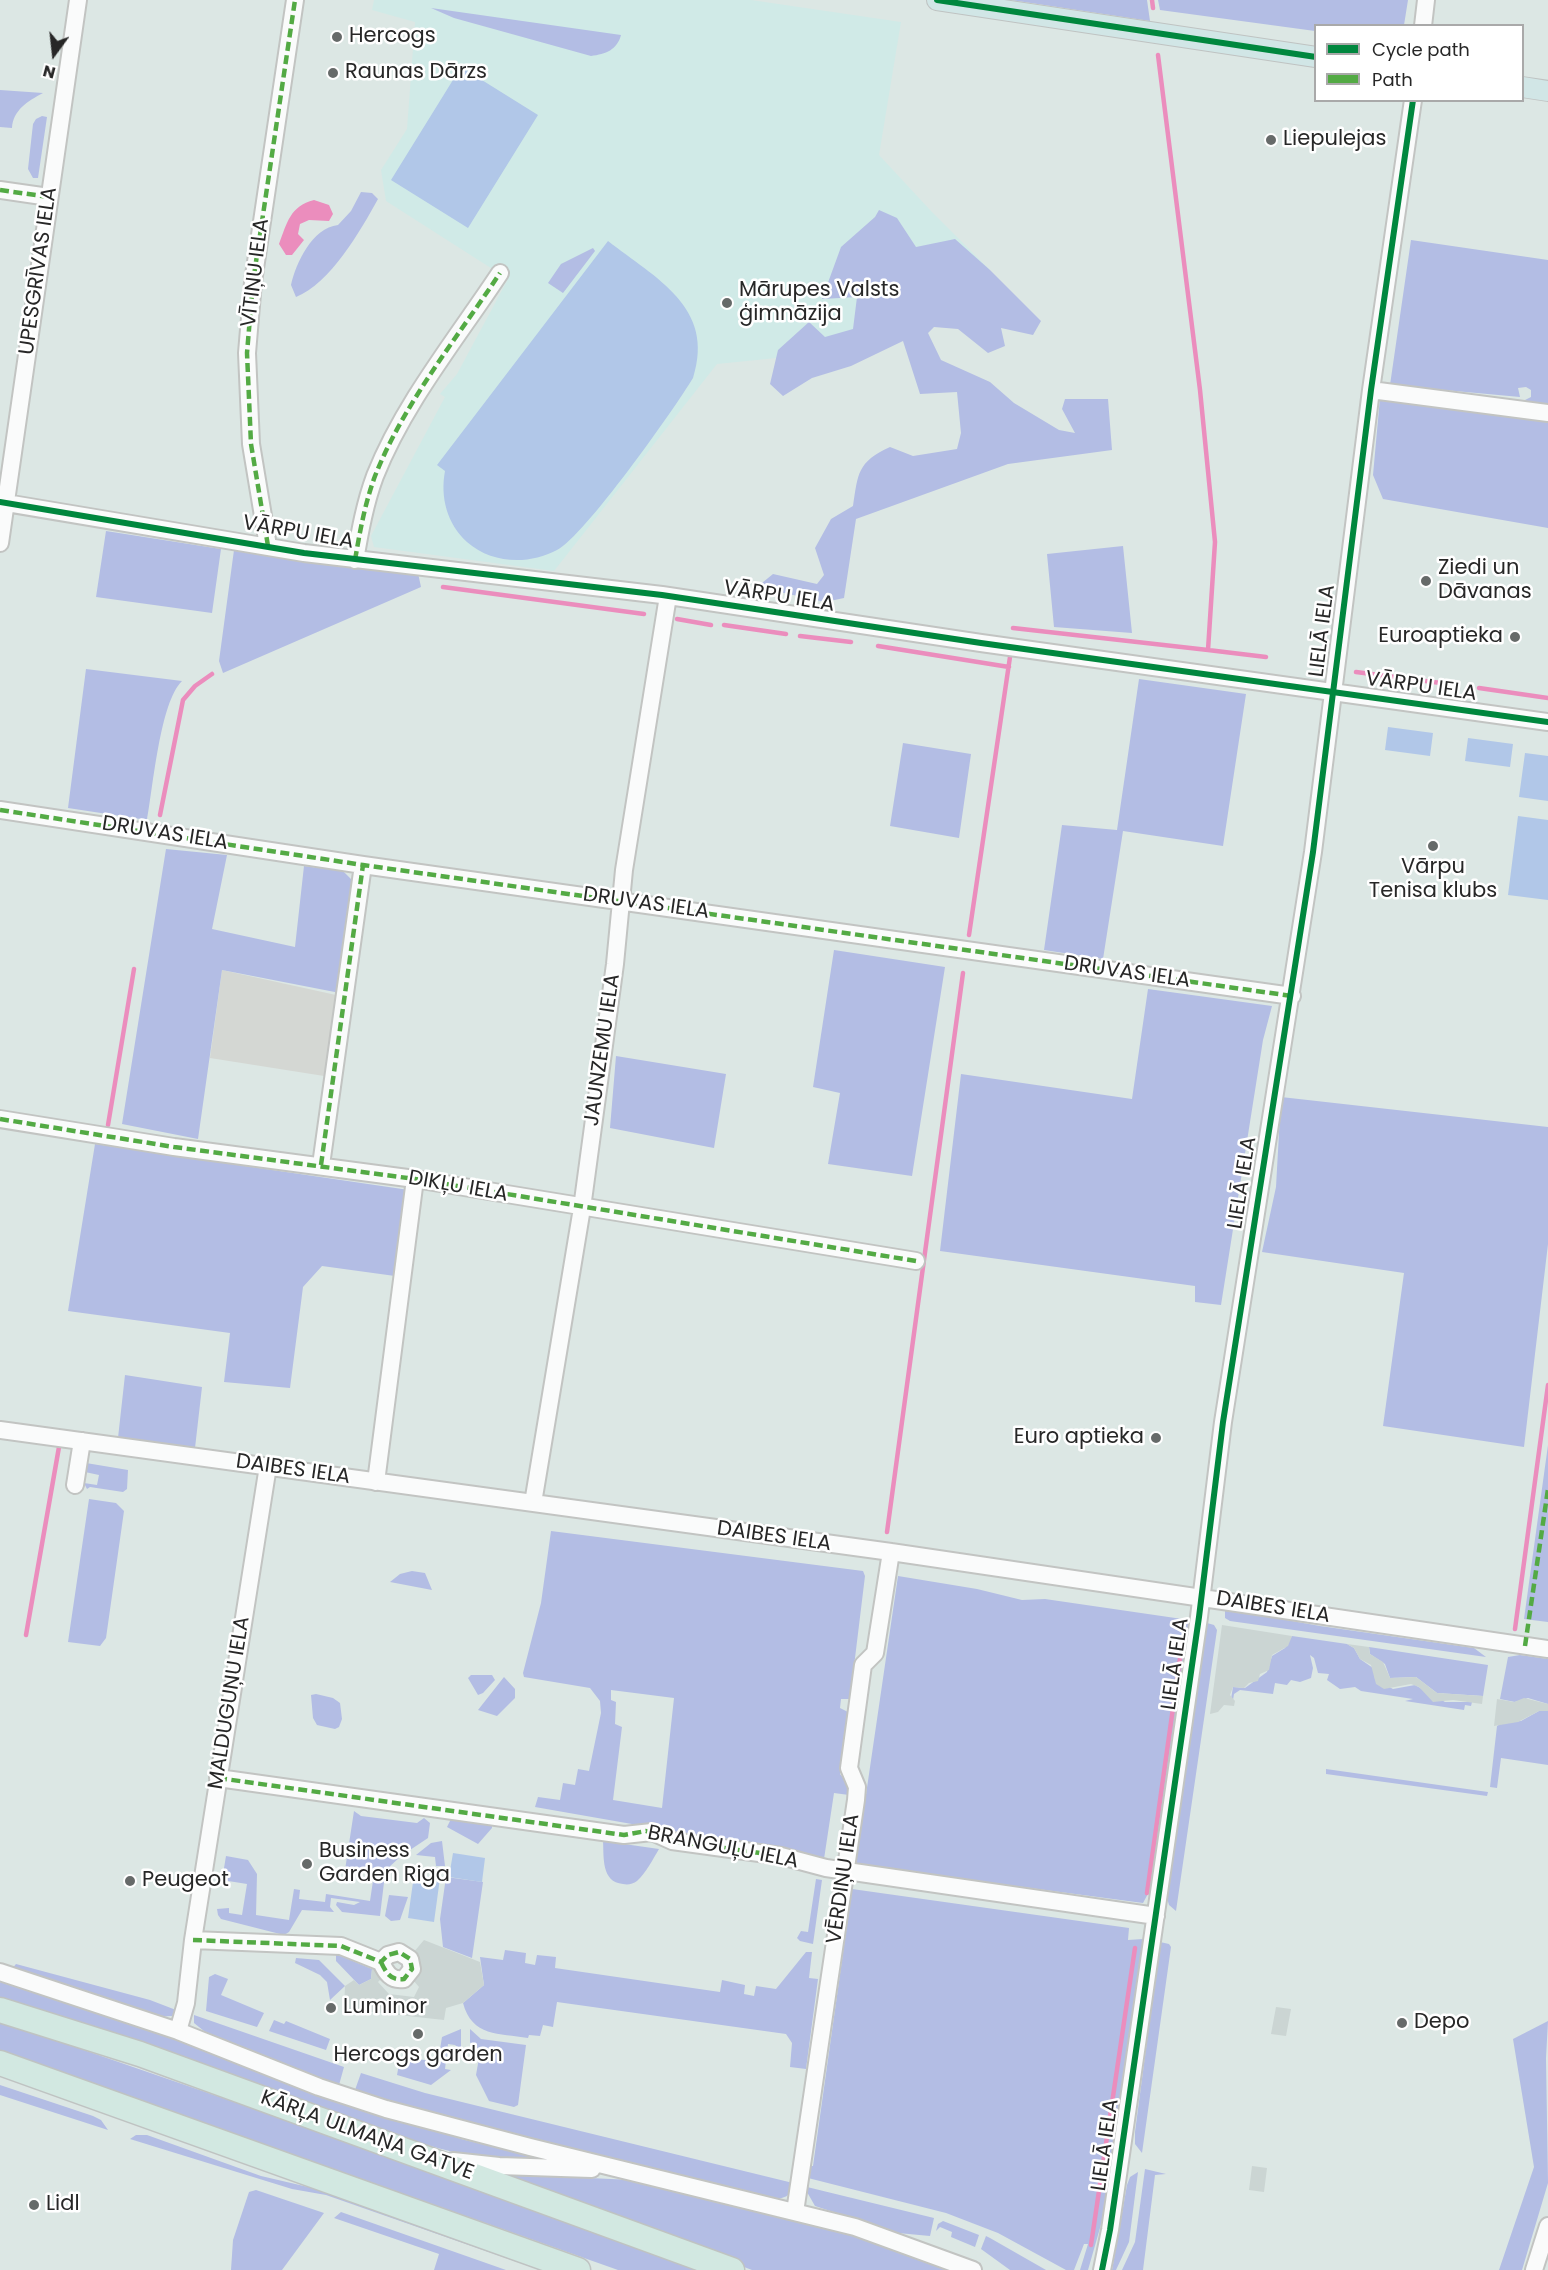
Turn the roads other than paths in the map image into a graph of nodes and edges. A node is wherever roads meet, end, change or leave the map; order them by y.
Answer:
1 (78, 0) edge
2 (295, 0) edge
3 (937, 0) edge
4 (1426, 0) edge
5 (1423, 24) edge
6 (1314, 57) edge
7 (1524, 87) edge
8 (1548, 91) edge
9 (1413, 102) edge
10 (0, 190) edge
11 (49, 197) junction
12 (500, 273) dead end
13 (1371, 390) junction
14 (1548, 413) edge
15 (3, 503) edge
16 (0, 543) edge
17 (268, 546) junction
18 (355, 560) junction
19 (668, 596) junction
20 (1332, 691) junction
21 (1548, 722) edge
22 (0, 810) edge
23 (363, 865) junction
24 (621, 900) junction
25 (1292, 996) junction
26 (0, 1119) edge
27 (321, 1165) junction
28 (414, 1179) junction
29 (582, 1208) junction
30 (916, 1261) dead end
31 (0, 1430) edge
32 (82, 1441) junction
33 (268, 1466) junction
34 (375, 1482) junction
35 (75, 1485) dead end
36 (533, 1503) junction
37 (891, 1552) junction
38 (1202, 1598) junction
39 (1548, 1649) edge
40 (218, 1778) junction
41 (845, 1871) junction
42 (1156, 1916) junction
43 (193, 1940) junction
44 (381, 1962) dead end
45 (0, 1972) edge
46 (0, 2010) edge
47 (178, 2031) junction
48 (0, 2063) edge
49 (426, 2157) junction
50 (628, 2170) junction
51 (795, 2212) junction
52 (1548, 2226) edge
53 (578, 2270) edge
54 (732, 2270) edge
55 (973, 2270) edge
56 (1102, 2270) edge
57 (1534, 2270) edge

1 - 11 street, UPESGRĪVAS IELA
2 - 17 street, VĪTIŅU IELA
3 - 6 main road
4 - 5 street
7 - 8 main road
9 - 13 street, LIELĀ IELA
10 - 11 street
11 - 15 street, UPESGRĪVAS IELA
12 - 18 street
13 - 14 street
13 - 20 street, LIELĀ IELA
15 - 16 street, UPESGRĪVAS IELA
15 - 17 street, VĀRPU IELA
17 - 18 street, VĀRPU IELA
18 - 19 street, VĀRPU IELA
19 - 20 street, VĀRPU IELA
19 - 24 street, JAUNZEMU IELA
20 - 21 street, VĀRPU IELA
20 - 25 street, LIELĀ IELA
22 - 23 street, DRUVAS IELA
23 - 24 street, DRUVAS IELA
23 - 27 street
24 - 25 street, DRUVAS IELA
24 - 29 street, JAUNZEMU IELA
25 - 38 street, LIELĀ IELA
26 - 27 street, DIKĻU IELA
27 - 28 street, DIKĻU IELA
28 - 29 street, DIKĻU IELA
28 - 34 street
29 - 30 street, DIKĻU IELA
29 - 36 street, JAUNZEMU IELA
31 - 32 street, DAIBES IELA
32 - 33 street, DAIBES IELA
32 - 35 street
33 - 34 street, DAIBES IELA
33 - 40 street, MALDUGUŅU IELA
34 - 36 street, DAIBES IELA
36 - 37 street, DAIBES IELA
37 - 38 street, DAIBES IELA
37 - 41 street, VĒRDIŅU IELA
38 - 39 street, DAIBES IELA
38 - 42 street, LIELĀ IELA
40 - 41 street, BRANGUĻU IELA
40 - 43 street, MALDUGUŅU IELA
41 - 42 street, BRANGUĻU IELA
41 - 51 street, VĒRDIŅU IELA
42 - 56 street, LIELĀ IELA
43 - 44 street
43 - 47 street, MALDUGUŅU IELA
45 - 47 street
46 - 49 highway, KĀRĻA ULMAŅA GATVE
47 - 50 street
48 - 53 highway
49 - 50 street
49 - 54 highway, KĀRĻA ULMAŅA GATVE
50 - 51 street
51 - 55 street
52 - 57 street

